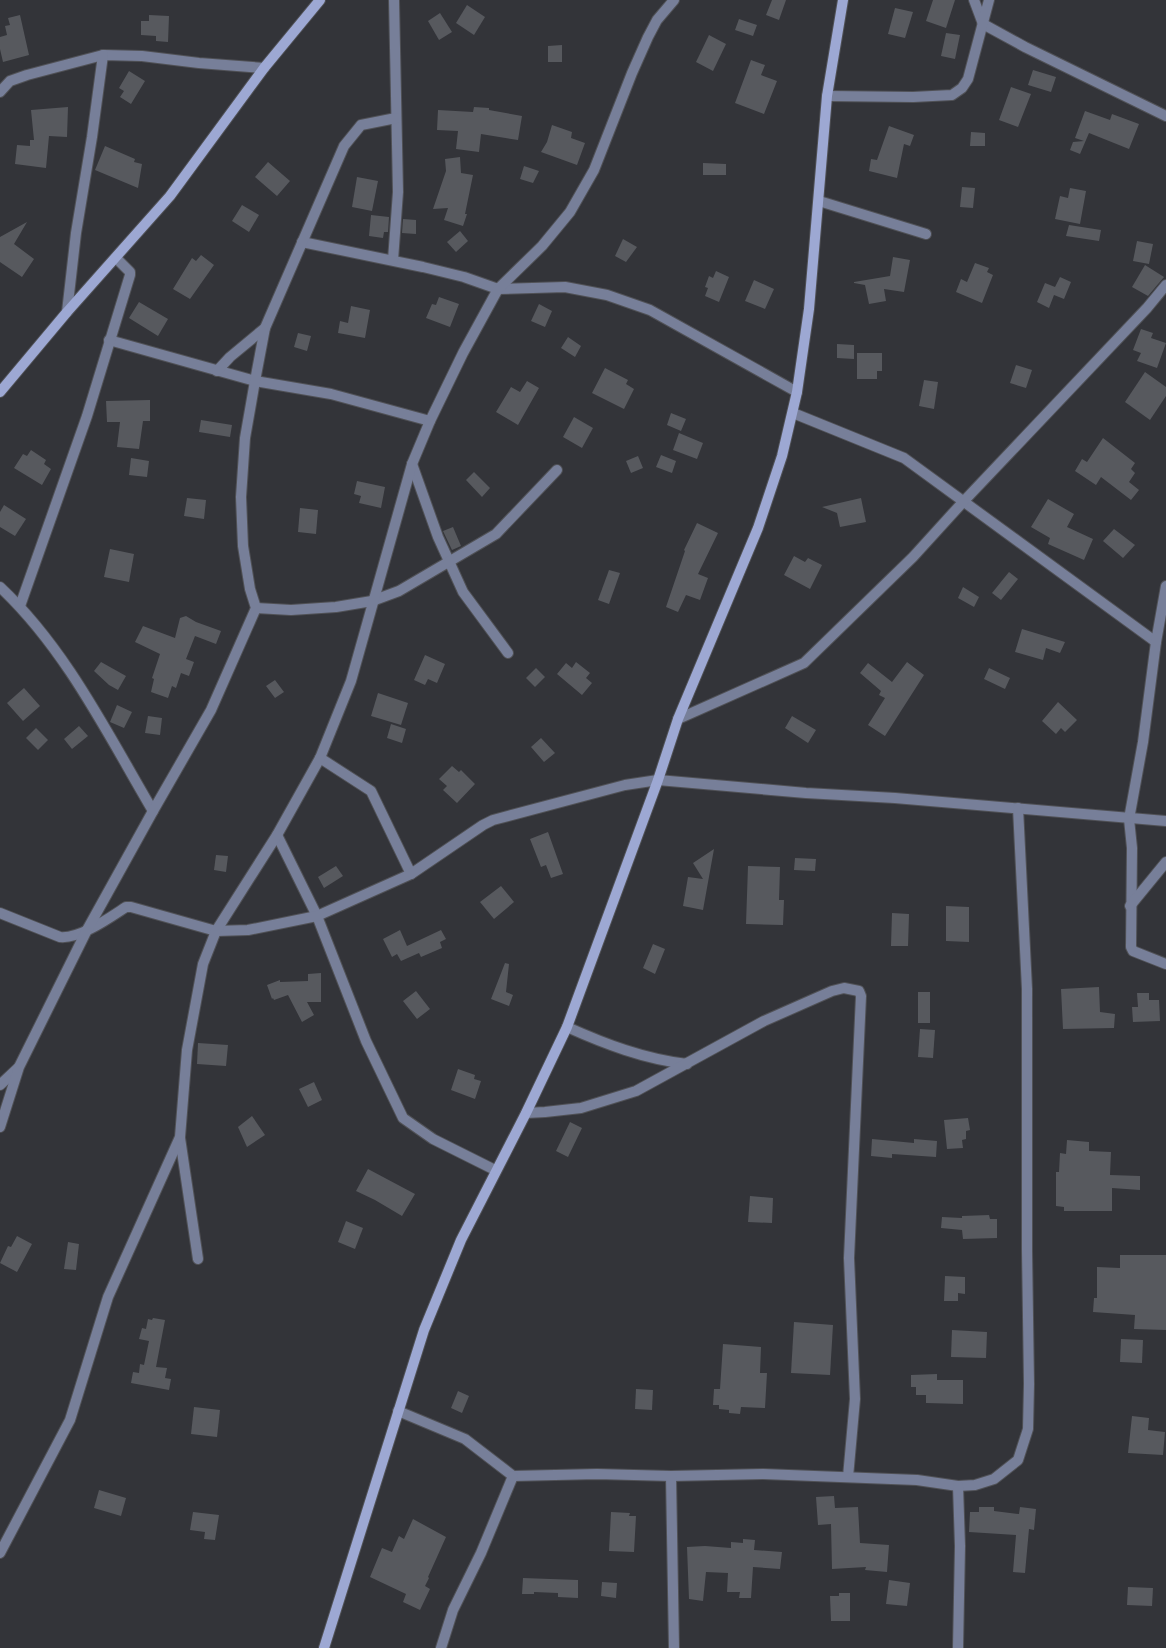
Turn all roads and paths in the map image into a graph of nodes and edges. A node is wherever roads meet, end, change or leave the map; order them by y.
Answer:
1 (320, 0) edge
2 (394, 0) edge
3 (674, 0) edge
4 (843, 0) edge
5 (974, 0) edge
6 (989, 0) edge
7 (983, 24) junction
8 (103, 55) junction
9 (264, 68) junction
10 (0, 92) edge
11 (827, 96) junction
12 (1166, 116) edge
13 (396, 118) junction
14 (818, 201) junction
15 (926, 234) dead end
16 (302, 242) junction
17 (116, 258) junction
18 (393, 260) junction
19 (1166, 285) edge
20 (498, 290) junction
21 (67, 312) junction
22 (265, 328) junction
23 (109, 340) junction
24 (217, 371) junction
25 (255, 381) junction
26 (0, 392) edge
27 (797, 392) junction
28 (793, 413) junction
29 (430, 420) junction
30 (412, 464) junction
31 (557, 470) dead end
32 (963, 502) junction
33 (449, 563) junction
34 (1166, 586) edge
35 (0, 587) edge
36 (372, 601) junction
37 (20, 606) junction
38 (256, 608) junction
39 (1156, 642) junction
40 (508, 653) dead end
41 (678, 719) junction
42 (320, 758) junction
43 (658, 780) junction
44 (1018, 808) junction
45 (153, 810) junction
46 (1129, 819) junction
47 (1166, 821) edge
48 (277, 835) junction
49 (1166, 862) edge
50 (410, 874) junction
51 (1130, 906) junction
52 (0, 913) edge
53 (317, 916) junction
54 (87, 930) junction
55 (216, 931) junction
56 (1166, 964) edge
57 (567, 1027) junction
58 (688, 1064) junction
59 (19, 1068) junction
60 (0, 1085) edge
61 (526, 1113) junction
62 (0, 1127) edge
63 (180, 1137) junction
64 (496, 1170) junction
65 (198, 1259) dead end
66 (398, 1411) junction
67 (513, 1476) junction
68 (671, 1476) junction
69 (848, 1477) junction
70 (958, 1486) junction
71 (0, 1554) edge
72 (324, 1648) edge
73 (441, 1648) edge
74 (674, 1648) edge
75 (958, 1648) edge

1 - 9 street
2 - 13 street
3 - 20 street
4 - 11 street
5 - 7 street
6 - 7 street
7 - 11 street
7 - 12 street
8 - 9 street
8 - 10 street
8 - 21 street
9 - 17 street
11 - 14 street
13 - 16 street
13 - 18 street
14 - 15 street
14 - 27 street
16 - 18 street
16 - 22 street
17 - 21 street
17 - 23 street
18 - 20 street
19 - 32 street
20 - 27 street
20 - 29 street
21 - 26 street
22 - 24 street
22 - 25 street
23 - 24 street
23 - 37 street
24 - 25 street
25 - 29 street
25 - 38 street
27 - 28 street
28 - 32 street
28 - 41 street
29 - 30 street
30 - 33 street
30 - 36 street
31 - 33 street
32 - 39 street
32 - 41 street
33 - 36 street
33 - 40 street
34 - 39 street
35 - 37 street
36 - 38 street
36 - 42 street
37 - 45 street
38 - 45 street
39 - 46 street
41 - 43 street
42 - 48 street
42 - 50 street
43 - 44 street
43 - 50 street
43 - 57 street
44 - 46 street
44 - 70 street
45 - 54 street
46 - 47 street
46 - 51 street
48 - 53 street
48 - 55 street
49 - 51 street
50 - 53 street
51 - 56 street
52 - 54 street
53 - 55 street
53 - 64 street
54 - 55 street
54 - 59 street
55 - 63 street
57 - 58 street
57 - 61 street
58 - 61 street
58 - 69 street
59 - 60 street
59 - 62 street
61 - 64 street
63 - 65 street
63 - 71 street
64 - 66 street
66 - 67 street
66 - 72 street
67 - 68 street
67 - 73 street
68 - 69 street
68 - 74 street
69 - 70 street
70 - 75 street

